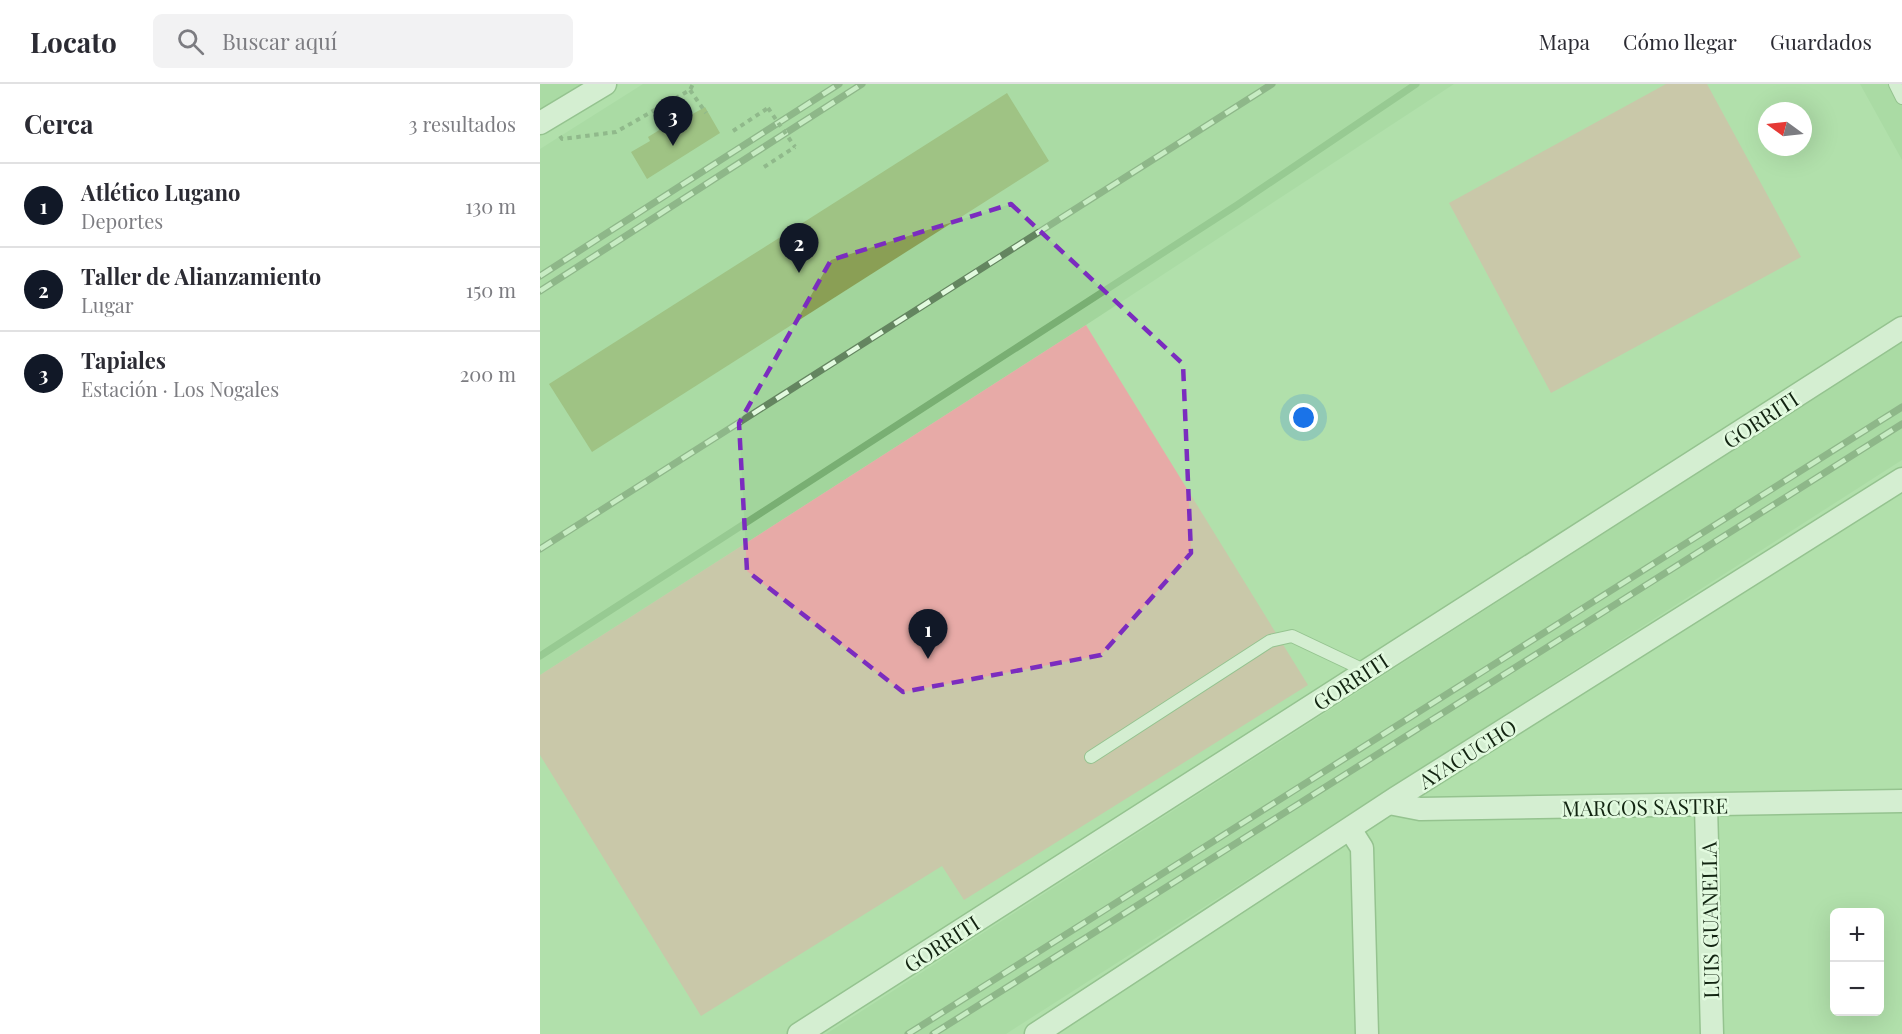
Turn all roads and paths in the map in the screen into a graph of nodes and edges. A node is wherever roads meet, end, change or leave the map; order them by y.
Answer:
1 (605, 84) edge
2 (693, 84) edge
3 (1895, 84) edge
4 (690, 90) junction
5 (1902, 98) edge
6 (706, 113) dead end
7 (543, 122) edge
8 (733, 131) dead end
9 (764, 167) dead end
10 (1902, 328) edge
11 (1902, 479) edge
12 (1366, 671) junction
13 (1091, 757) dead end
14 (1902, 801) edge
15 (1389, 803) junction
16 (1707, 806) junction
17 (1350, 829) junction
18 (799, 1034) edge
19 (1035, 1034) edge
20 (1367, 1034) edge
21 (1712, 1034) edge

1 - 7 street
2 - 4 path
3 - 5 lane
4 - 6 path
4 - 7 path
8 - 9 path, bridge
10 - 12 street, GORRITI
11 - 15 street, AYACUCHO
12 - 13 lane
12 - 18 street, GORRITI
14 - 16 street, MARCOS SASTRE
15 - 16 street, MARCOS SASTRE
15 - 17 street, AYACUCHO
16 - 21 street, LUIS GUANELLA
17 - 19 street, AYACUCHO
17 - 20 street

